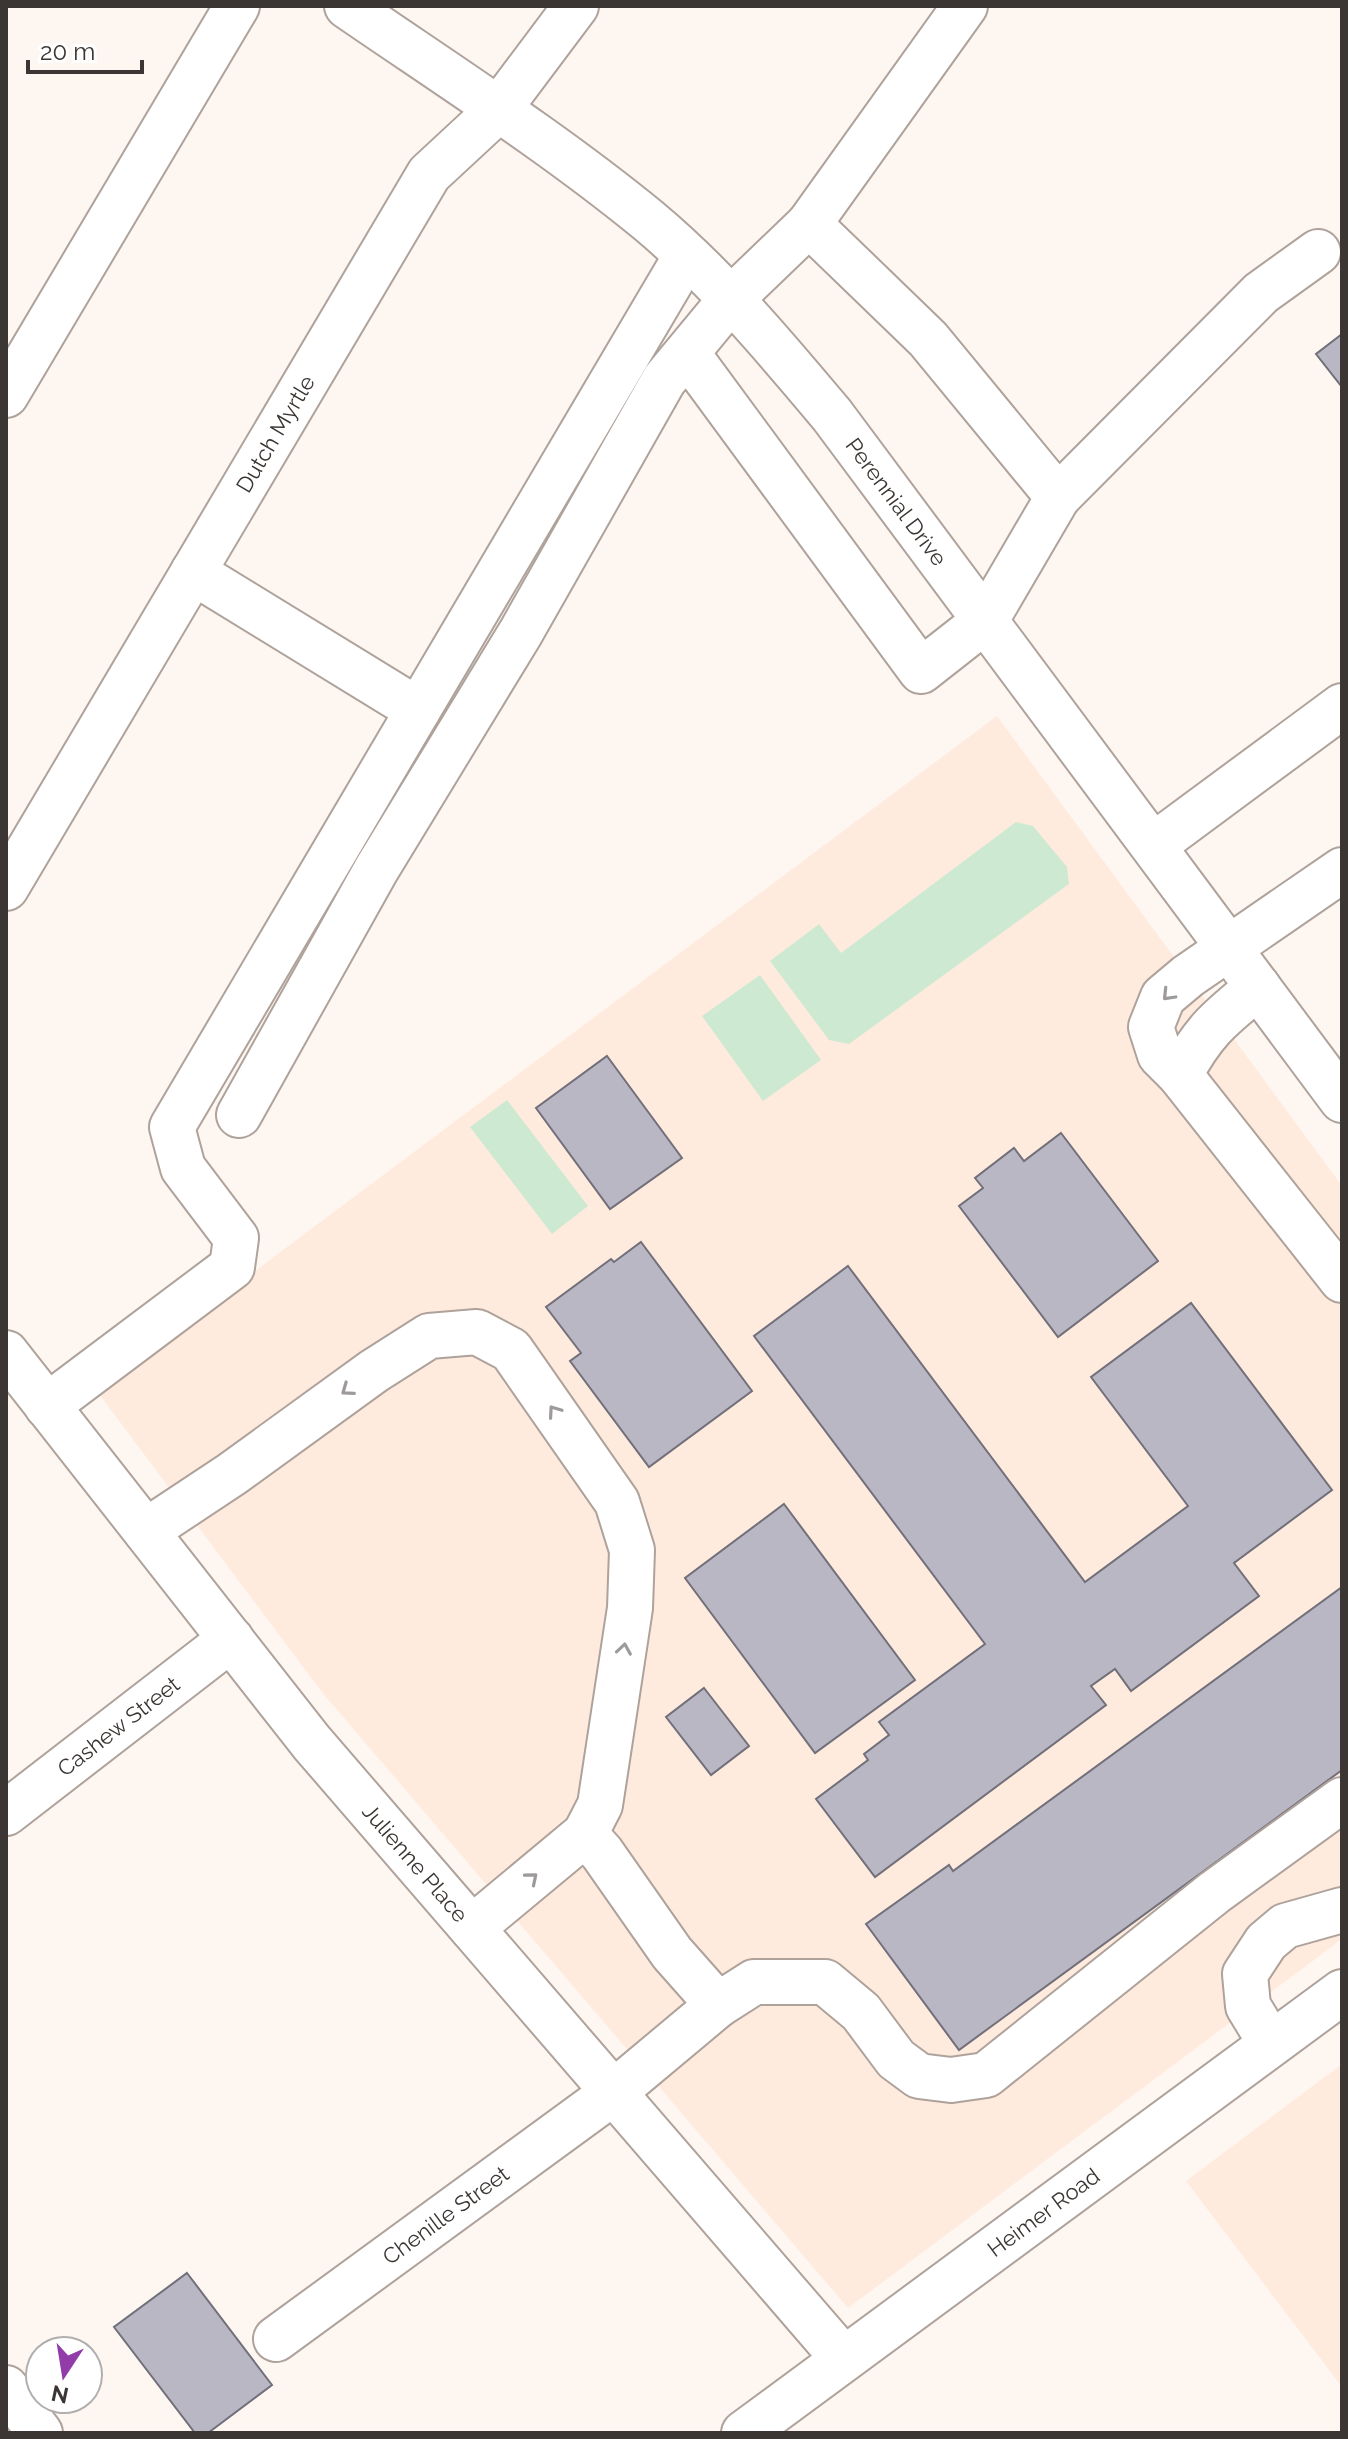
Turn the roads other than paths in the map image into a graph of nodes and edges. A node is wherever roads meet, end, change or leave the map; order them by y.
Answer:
1 (237, 6) edge
2 (347, 6) edge
3 (576, 6) edge
4 (965, 6) edge
5 (498, 110) junction
6 (809, 224) junction
7 (1318, 252) dead end
8 (686, 256) junction
9 (731, 299) junction
10 (687, 353) junction
11 (6, 395) edge
12 (1058, 497) junction
13 (193, 572) junction
14 (986, 620) junction
15 (1342, 706) edge
16 (418, 710) junction
17 (1154, 845) junction
18 (1342, 870) edge
19 (6, 888) edge
20 (1230, 948) junction
21 (1258, 987) junction
22 (1180, 1075) junction
23 (1342, 1100) edge
24 (239, 1115) dead end
25 (1342, 1280) edge
26 (6, 1353) edge
27 (47, 1406) junction
28 (146, 1531) junction
29 (231, 1639) junction
30 (1342, 1800) edge
31 (6, 1813) edge
32 (585, 1834) junction
33 (1342, 1910) edge
34 (472, 1928) junction
35 (1342, 1992) edge
36 (718, 2005) junction
37 (1271, 2044) junction
38 (614, 2092) junction
39 (276, 2339) dead end
40 (843, 2358) junction
41 (6, 2388) edge
42 (40, 2433) edge
43 (744, 2433) edge

1 - 11 street
2 - 5 street, Perennial Drive
3 - 5 street, Dutch Myrtle
4 - 6 street
5 - 8 street, Perennial Drive
5 - 13 street, Dutch Myrtle
6 - 9 street
6 - 12 street
7 - 12 street
8 - 9 street, Perennial Drive
8 - 16 street
9 - 10 street
9 - 14 street, Perennial Drive
10 - 14 street
10 - 24 street
12 - 14 street
13 - 16 street
13 - 19 street, Dutch Myrtle
14 - 17 street, Perennial Drive
15 - 17 street
16 - 27 street
17 - 20 street, Perennial Drive
18 - 20 street
20 - 21 street, Perennial Drive
20 -> 22 street
21 - 22 street
21 - 23 street, Perennial Drive
22 - 25 street
26 - 27 street, Julienne Place
27 - 28 street, Julienne Place
28 - 29 street, Julienne Place
32 -> 28 street
29 - 31 street, Cashew Street
29 - 34 street, Julienne Place
30 - 36 street, Chenille Street
34 -> 32 street
32 - 36 street
33 - 37 street
34 - 38 street, Julienne Place
35 - 37 street, Heimer Road
36 - 38 street, Chenille Street
37 - 40 street, Heimer Road
38 - 39 street, Chenille Street
38 - 40 street, Julienne Place
40 - 43 street, Heimer Road
41 - 42 street

